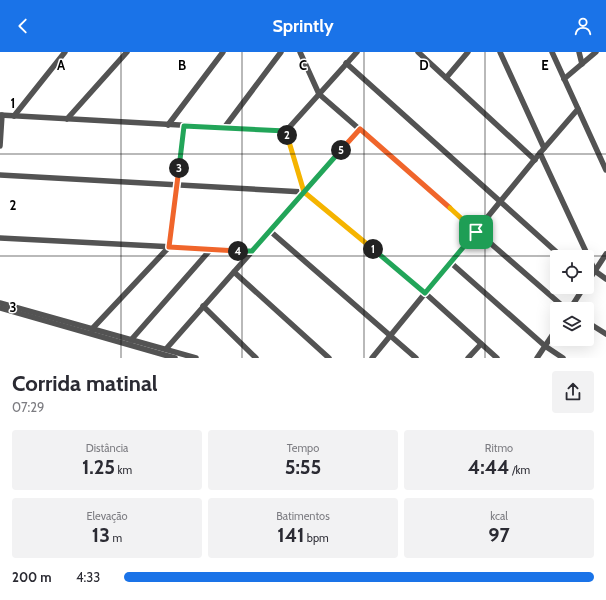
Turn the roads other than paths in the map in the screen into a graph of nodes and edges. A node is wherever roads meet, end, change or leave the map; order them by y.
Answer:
1 (65, 52) edge
2 (127, 52) edge
3 (222, 52) edge
4 (281, 52) edge
5 (300, 52) edge
6 (357, 52) edge
7 (418, 52) edge
8 (468, 52) edge
9 (500, 52) edge
10 (552, 52) edge
11 (578, 52) edge
12 (596, 52) edge
13 (346, 63) junction
14 (582, 64) junction
15 (446, 78) junction
16 (564, 78) junction
17 (319, 94) junction
18 (578, 109) junction
19 (1, 115) edge
20 (14, 116) junction
21 (67, 119) junction
22 (168, 125) junction
23 (184, 126) junction
24 (224, 128) junction
25 (360, 129) junction
26 (286, 131) junction
27 (0, 146) edge
28 (544, 148) junction
29 (540, 153) junction
30 (535, 160) junction
31 (606, 170) edge
32 (0, 175) edge
33 (177, 185) junction
34 (304, 192) junction
35 (501, 201) junction
36 (270, 231) junction
37 (476, 232) junction
38 (0, 238) edge
39 (169, 247) junction
40 (211, 249) junction
41 (554, 250) edge
42 (252, 251) junction
43 (606, 254) edge
44 (450, 262) junction
45 (595, 271) junction
46 (234, 272) junction
47 (606, 279) edge
48 (425, 293) junction
49 (558, 302) edge
50 (0, 303) edge
51 (204, 306) junction
52 (0, 308) edge
53 (594, 326) edge
54 (92, 329) junction
55 (606, 334) edge
56 (390, 335) junction
57 (550, 338) edge
58 (131, 340) junction
59 (481, 344) junction
60 (545, 346) junction
61 (166, 350) junction
62 (175, 358) edge
63 (196, 358) edge
64 (256, 358) edge
65 (329, 358) edge
66 (372, 358) edge
67 (416, 358) edge
68 (468, 358) edge
69 (497, 358) edge
70 (537, 358) edge
71 (563, 358) edge

1 - 20 street
2 - 21 street
3 - 22 street
4 - 24 street
5 - 17 street
6 - 13 street
7 - 15 street
8 - 15 street
9 - 28 street
10 - 16 street
11 - 14 street
12 - 14 street
13 - 17 street
13 - 35 street
14 - 16 street
15 - 30 street
16 - 18 street
17 - 25 street
17 - 26 street
18 - 28 street
18 - 31 street
19 - 20 street
19 - 27 street
20 - 21 street
21 - 22 street
22 - 23 street
23 - 24 street
23 - 33 street
24 - 26 street
25 - 34 street
25 - 37 street
26 - 34 street
28 - 29 street
29 - 30 street
29 - 45 street
30 - 35 street
32 - 33 street
33 - 34 street
33 - 39 street
34 - 36 street
34 - 48 street
35 - 37 street
35 - 41 street
36 - 42 street
36 - 56 street
37 - 44 street
37 - 49 street
38 - 39 street
39 - 40 street
39 - 54 street
40 - 42 street
40 - 58 street
42 - 46 street
43 - 45 street
44 - 48 street
44 - 60 street
45 - 47 street
46 - 51 street
46 - 65 street
48 - 56 street
48 - 59 street
50 - 54 street
51 - 61 street
51 - 64 street
52 - 62 street
53 - 55 street
54 - 58 street
56 - 66 street
56 - 67 street
57 - 60 street
58 - 61 street
59 - 68 street
59 - 69 street
60 - 70 street
60 - 71 street
61 - 63 street

